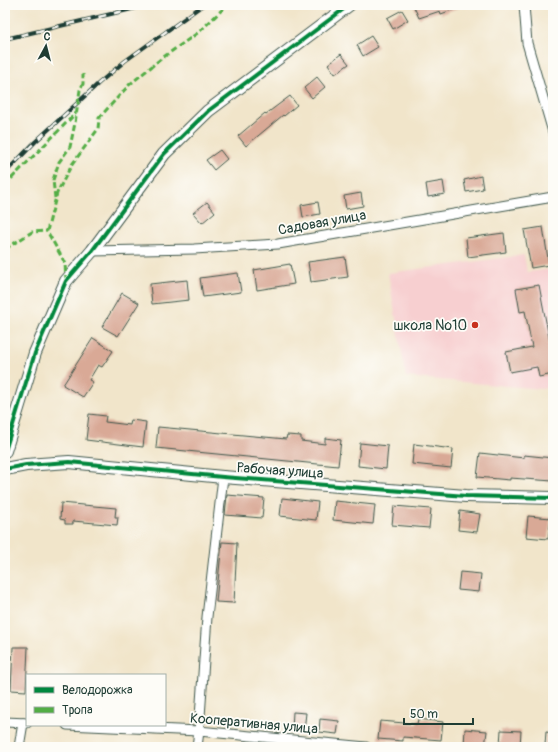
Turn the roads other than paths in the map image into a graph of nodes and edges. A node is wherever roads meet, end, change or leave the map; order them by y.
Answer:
1 (349, 5) edge
2 (524, 5) edge
3 (553, 132) edge
4 (553, 196) edge
5 (92, 250) junction
6 (5, 451) edge
7 (5, 469) edge
8 (223, 477) junction
9 (553, 498) edge
10 (5, 722) edge
11 (25, 723) edge
12 (86, 726) edge
13 (199, 732) junction
14 (19, 747) edge
15 (197, 747) edge
16 (366, 747) edge

1 - 5 street
2 - 3 street
4 - 5 street, Садовая улица
5 - 6 street
7 - 8 street, Рабочая улица
8 - 9 street, Рабочая улица
8 - 13 street
10 - 11 street
11 - 14 street
12 - 13 street, Кооперативная улица
13 - 15 street
13 - 16 street, Кооперативная улица

